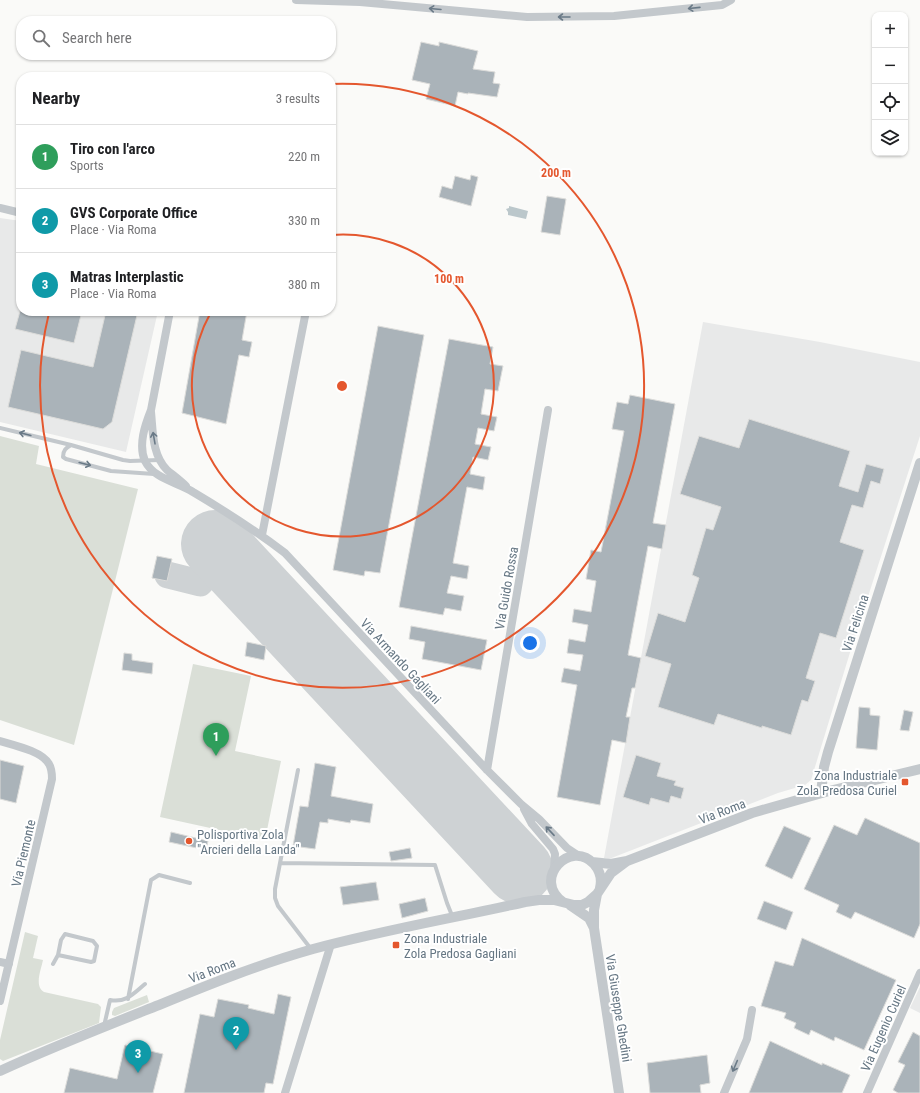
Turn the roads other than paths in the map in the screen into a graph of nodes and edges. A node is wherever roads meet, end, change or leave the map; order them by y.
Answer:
1 (296, 0) edge
2 (731, 0) edge
3 (0, 208) edge
4 (16, 212) edge
5 (169, 316) edge
6 (305, 316) edge
7 (151, 410) junction
8 (548, 410) dead end
9 (0, 428) edge
10 (71, 445) junction
11 (145, 460) junction
12 (159, 460) junction
13 (920, 463) edge
14 (158, 474) junction
15 (191, 491) junction
16 (262, 536) junction
17 (0, 741) edge
18 (920, 769) edge
19 (298, 770) dead end
20 (487, 770) junction
21 (825, 792) junction
22 (521, 804) junction
23 (579, 856) junction
24 (627, 861) junction
25 (592, 862) junction
26 (280, 863) junction
27 (554, 869) junction
28 (190, 882) dead end
29 (552, 884) junction
30 (598, 892) junction
31 (525, 902) junction
32 (566, 903) junction
33 (453, 918) junction
34 (594, 928) junction
35 (331, 944) junction
36 (311, 950) junction
37 (58, 955) junction
38 (0, 962) edge
39 (9, 964) junction
40 (53, 964) dead end
41 (920, 973) edge
42 (144, 984) dead end
43 (128, 999) junction
44 (0, 1001) edge
45 (752, 1010) dead end
46 (104, 1027) junction
47 (0, 1071) edge
48 (285, 1093) edge
49 (619, 1093) edge
50 (724, 1093) edge
51 (867, 1093) edge

2 -> 1 street
3 - 4 street
5 - 7 street, Via Armando Gagliani
6 - 16 street
7 - 11 street, Via Armando Gagliani
12 -> 7 street, Via Armando Gagliani
8 - 20 street, Via Guido Rossa
10 -> 9 lane
10 - 11 lane
10 -> 14 lane, Via Armando Gagliani
11 - 12 lane
11 - 14 street, Via Armando Gagliani
12 - 15 street, Via Armando Gagliani
13 - 21 street, Via Felicina
14 - 15 street, Via Armando Gagliani
15 - 16 street, Via Armando Gagliani
16 - 20 street, Via Armando Gagliani
17 - 39 street, Via Piemonte
18 - 21 street, Via Roma
19 - 26 lane
20 - 22 street, Via Armando Gagliani
21 - 24 street, Via Roma
23 -> 22 street, Via Armando Gagliani
22 - 27 street, Via Armando Gagliani
23 - 25 street, Via Roma
23 - 27 street
24 - 25 street, Via Roma
24 - 30 street, Via Roma
25 - 30 street
26 - 33 lane
26 - 36 lane
27 - 29 street
28 - 43 lane
29 - 31 street, Via Roma
29 - 32 street
30 - 32 street, Via Roma
30 - 34 street, Via Giuseppe Ghedini
31 - 32 street, Via Roma
31 - 33 street, Via Roma
32 - 34 street
33 - 35 street, Via Roma
34 - 49 street, Via Giuseppe Ghedini
35 - 36 street, Via Roma
35 - 48 street
36 - 46 street, Via Roma
37 - 37 lane
37 - 40 lane
38 - 39 street
39 - 44 street, Via Piemonte
41 - 51 street, Via Eugenio Curiel
42 - 43 lane
43 - 46 lane
45 -> 50 street
46 - 47 street, Via Roma

